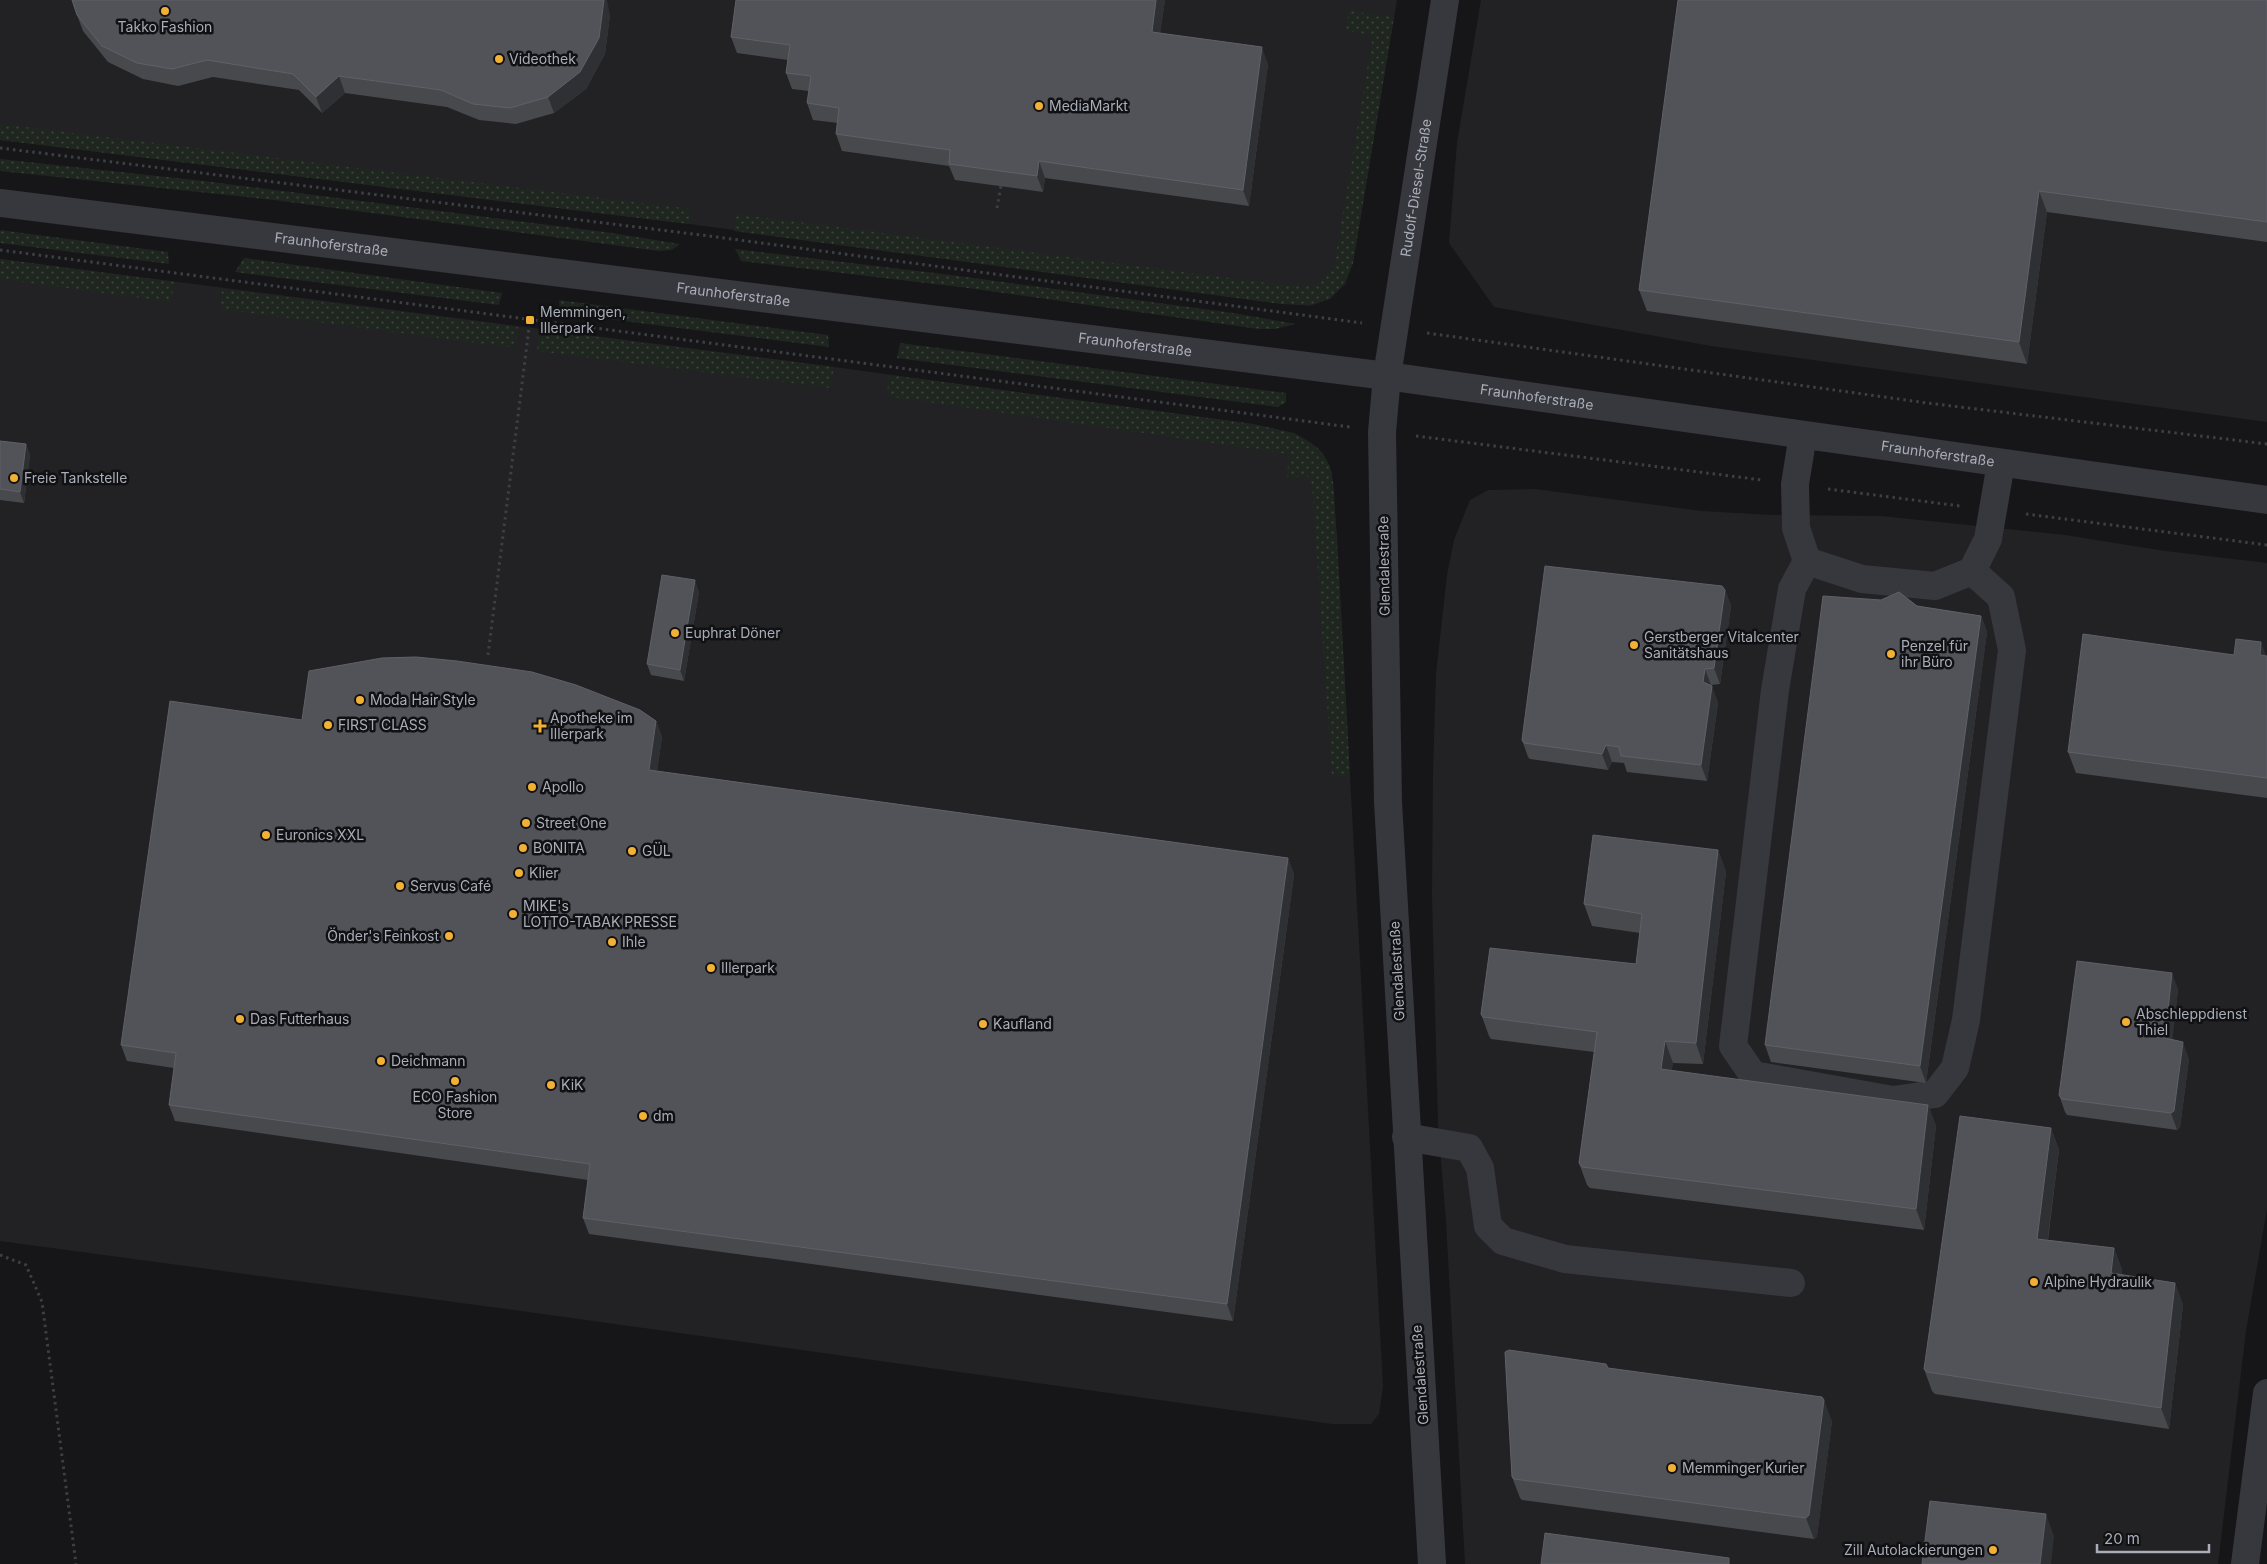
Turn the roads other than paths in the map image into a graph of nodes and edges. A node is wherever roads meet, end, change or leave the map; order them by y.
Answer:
1 (1445, 0) edge
2 (0, 203) edge
3 (1387, 376) junction
4 (1803, 435) junction
5 (2001, 463) junction
6 (2267, 500) edge
7 (1807, 561) junction
8 (1972, 571) junction
9 (1406, 1137) junction
10 (1791, 1283) dead end
11 (2267, 1393) edge
12 (1432, 1564) edge
13 (2245, 1564) edge

1 - 3 street, Rudolf-Diesel-Straße
2 - 3 street, Fraunhoferstraße
3 - 4 street, Fraunhoferstraße
3 - 9 street, Glendalestraße
4 - 5 street, Fraunhoferstraße
4 - 7 street
5 - 6 street, Fraunhoferstraße
5 - 8 street
7 - 8 street
7 - 8 street
9 - 10 street
9 - 12 street, Glendalestraße
11 - 13 street

